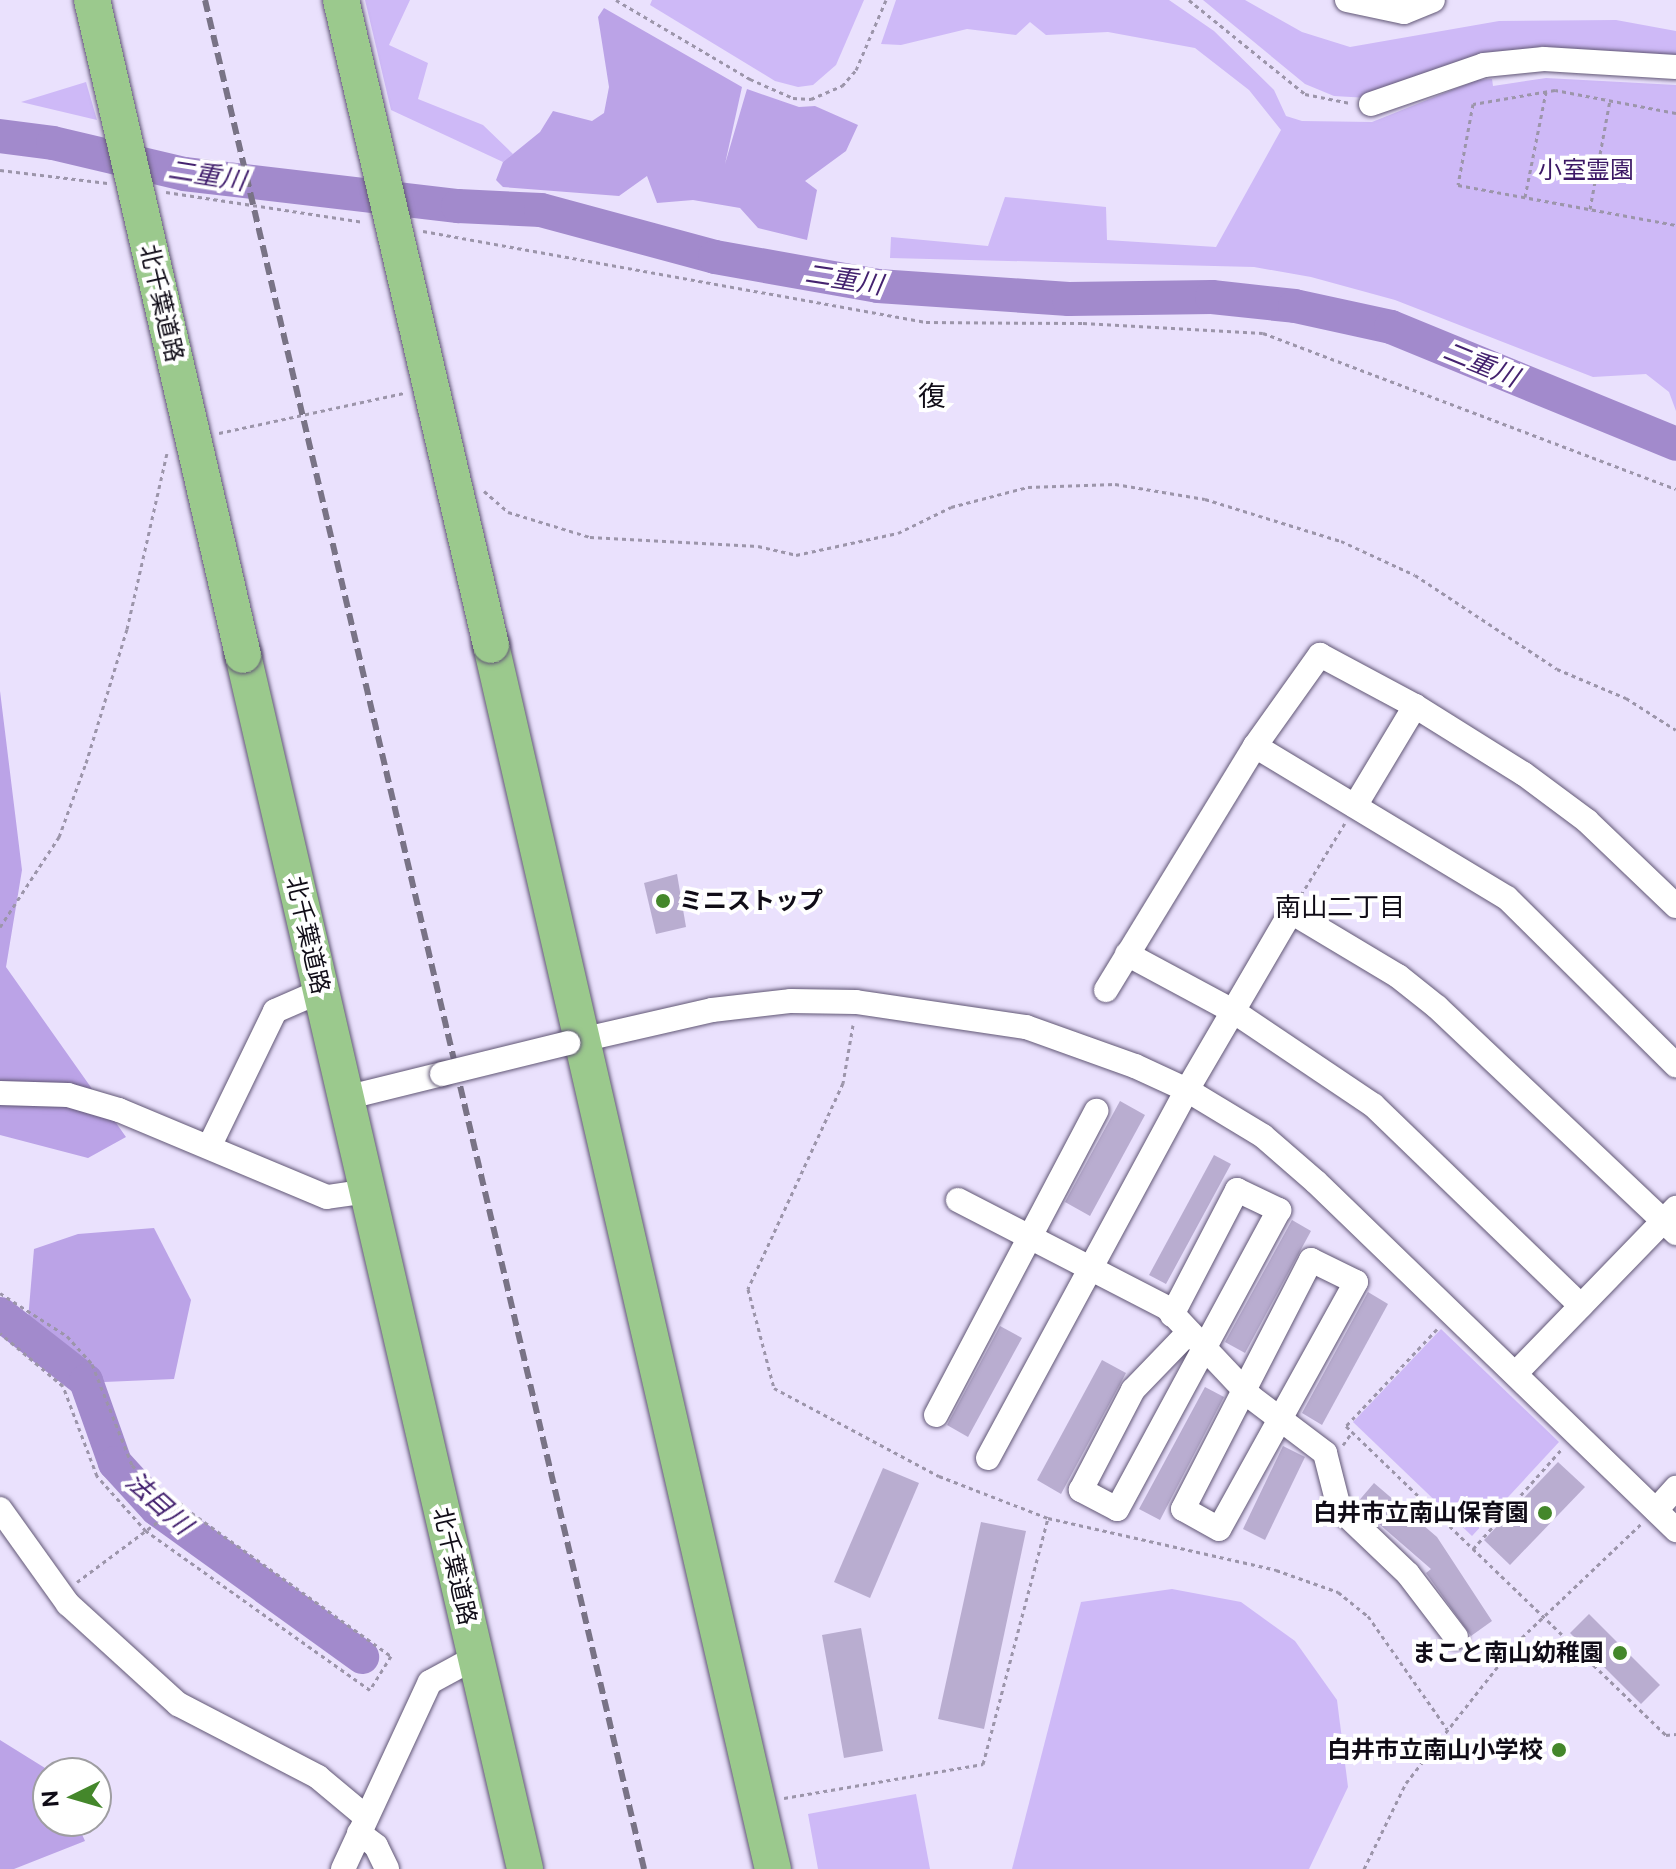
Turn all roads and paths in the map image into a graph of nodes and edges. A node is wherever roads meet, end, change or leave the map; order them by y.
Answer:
1 (92, 0) edge
2 (341, 0) edge
3 (616, 0) edge
4 (886, 0) edge
5 (1189, 0) edge
6 (1347, 0) edge
7 (1433, 0) edge
8 (1676, 67) edge
9 (1546, 92) junction
10 (1610, 100) junction
11 (1371, 104) joint
12 (1676, 113) edge
13 (0, 170) edge
14 (111, 183) dead end
15 (157, 190) dead end
16 (1525, 197) junction
17 (1590, 209) junction
18 (374, 223) dead end
19 (1676, 225) edge
20 (420, 230) dead end
21 (413, 391) dead end
22 (209, 431) dead end
23 (169, 446) dead end
24 (481, 477) dead end
25 (1676, 489) edge
26 (1415, 706) junction
27 (1676, 730) edge
28 (1255, 746) junction
29 (1355, 806) junction
30 (1676, 906) edge
31 (1291, 912) junction
32 (0, 927) edge
33 (1127, 954) junction
34 (1106, 990) dead end
35 (321, 991) junction
36 (856, 1002) junction
37 (1233, 1011) junction
38 (576, 1042) junction
39 (1676, 1065) edge
40 (1187, 1090) junction
41 (0, 1093) edge
42 (355, 1095) junction
43 (1096, 1111) dead end
44 (210, 1145) junction
45 (368, 1191) junction
46 (958, 1200) dead end
47 (1672, 1221) edge
48 (1029, 1236) junction
49 (1090, 1267) junction
50 (0, 1293) edge
51 (1581, 1306) junction
52 (1452, 1312) junction
53 (0, 1333) edge
54 (1188, 1333) junction
55 (1516, 1373) junction
56 (1242, 1389) junction
57 (936, 1415) dead end
58 (1277, 1420) junction
59 (1577, 1433) junction
60 (988, 1458) dead end
61 (1676, 1488) edge
62 (184, 1502) junction
63 (0, 1509) edge
64 (1656, 1510) junction
65 (1048, 1518) junction
66 (1676, 1530) edge
67 (146, 1531) junction
68 (1473, 1549) junction
69 (61, 1594) junction
70 (1543, 1617) junction
71 (1456, 1637) dead end
72 (476, 1657) junction
73 (1447, 1729) junction
74 (1676, 1734) edge
75 (783, 1798) dead end
76 (362, 1825) junction
77 (343, 1869) edge
78 (387, 1869) edge
79 (525, 1869) edge
80 (773, 1869) edge
81 (1364, 1869) edge

1 - 35 highway, 北千葉道路, bridge
2 - 38 highway, bridge
3 - 4 path
5 - 11 path
6 - 7 street
8 - 11 street
9 - 10 path
9 - 16 path
9 - 16 path
10 - 12 path
10 - 17 path
13 - 14 path
15 - 18 path
16 - 17 path
17 - 19 path
20 - 25 path
21 - 22 path
23 - 32 path
24 - 27 path
26 - 28 street
26 - 29 street
26 - 30 street
28 - 29 street
28 - 33 street
29 - 31 path
29 - 39 street
31 - 37 street
31 - 47 street
33 - 34 street
33 - 37 street
35 - 42 highway, 北千葉道路
35 - 44 street
36 - 38 street
36 - 40 street
36 - 65 path
37 - 40 street
37 - 51 street
38 - 42 street, bridge
38 - 80 highway
40 - 49 street
40 - 52 street
41 - 44 street
42 - 45 highway, 北千葉道路
43 - 48 street
44 - 45 street
45 - 72 highway, 北千葉道路
46 - 48 street
47 - 51 street
48 - 49 street
48 - 57 street
49 - 54 street
49 - 60 street
50 - 62 path
51 - 55 street
52 - 55 street
52 - 68 path
53 - 67 path
54 - 54 street
54 - 54 street
54 - 56 street
55 - 59 street
56 - 58 street
56 - 58 street
56 - 58 street
58 - 71 street
59 - 64 street
59 - 68 path
61 - 64 street
62 - 67 path
62 - 67 path
63 - 69 street
64 - 66 street
64 - 70 path
65 - 73 path
65 - 75 path
67 - 69 path
68 - 70 path
69 - 76 street
70 - 73 path
70 - 74 path
72 - 76 street
72 - 79 highway, 北千葉道路
73 - 81 path
76 - 77 street
76 - 78 street

